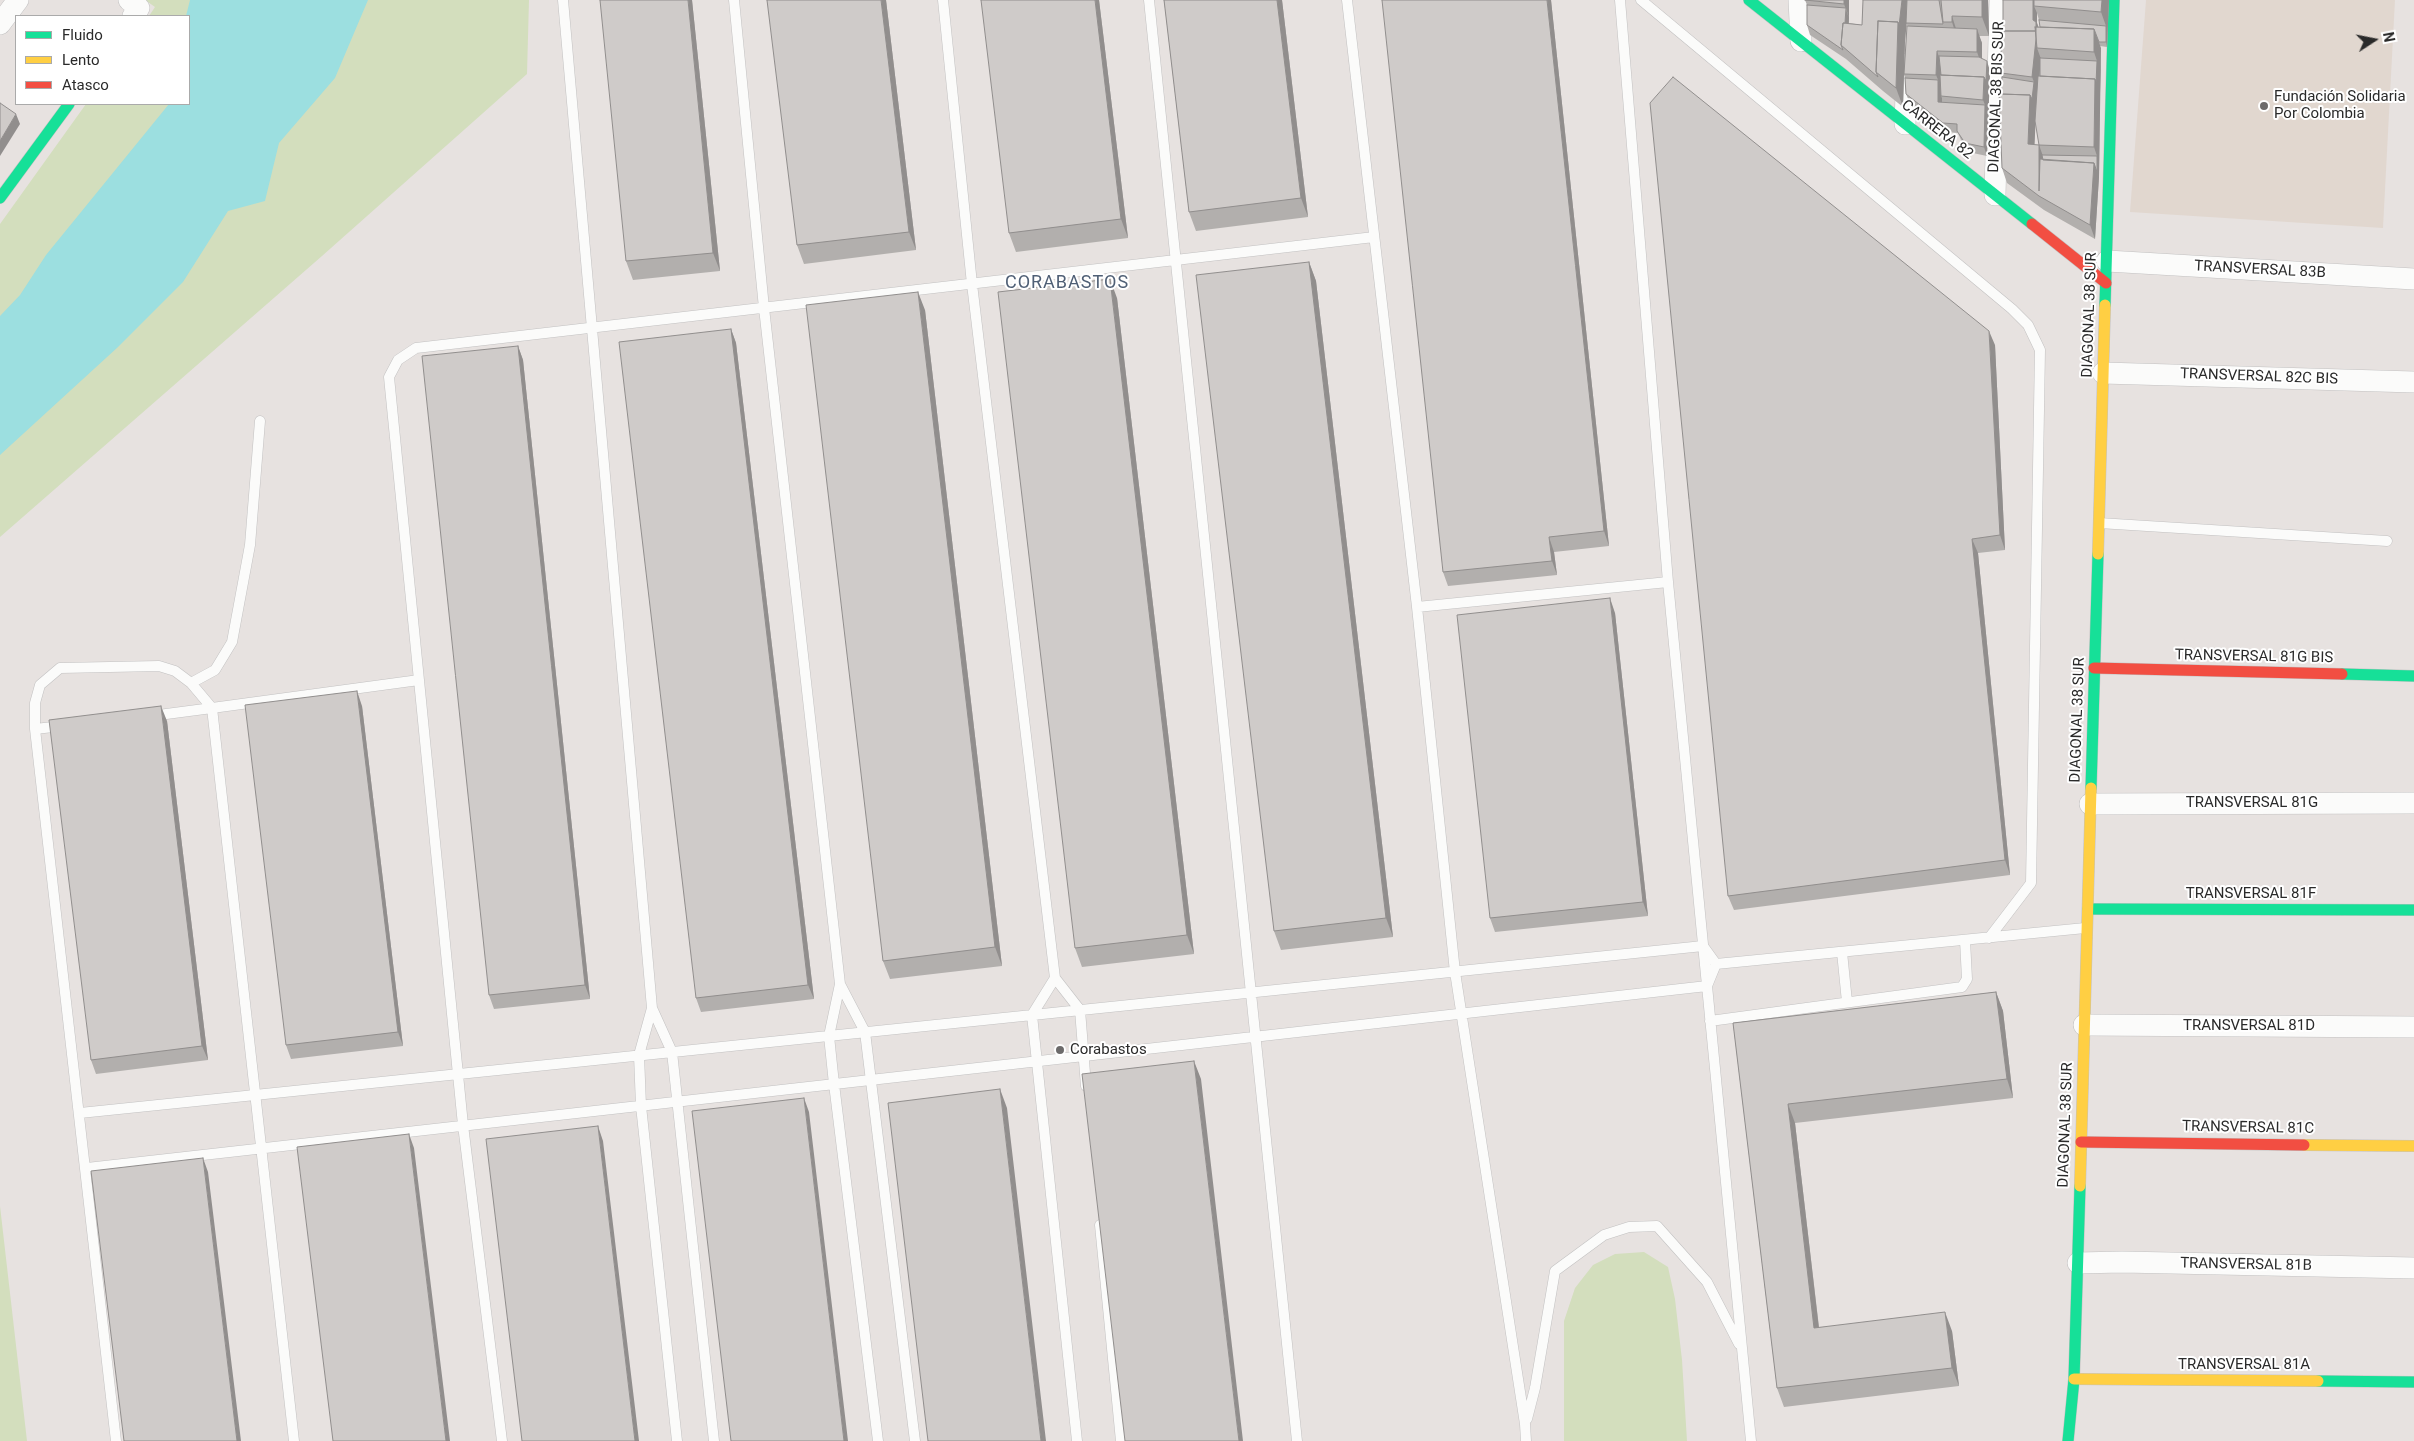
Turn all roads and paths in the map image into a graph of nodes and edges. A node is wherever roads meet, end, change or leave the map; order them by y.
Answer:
1 (18, 0) edge
2 (563, 0) edge
3 (734, 0) edge
4 (943, 0) edge
5 (1149, 0) edge
6 (1347, 0) edge
7 (1620, 0) edge
8 (1641, 0) edge
9 (1749, 0) edge
10 (1799, 0) edge
11 (2000, 0) edge
12 (2114, 0) edge
13 (0, 24) edge
14 (1801, 41) junction
15 (1908, 41) edge
16 (68, 105) edge
17 (1905, 124) junction
18 (1995, 195) junction
19 (0, 198) edge
20 (1374, 237) junction
21 (1176, 260) junction
22 (2107, 261) junction
23 (2414, 279) edge
24 (972, 284) junction
25 (2106, 284) junction
26 (764, 308) junction
27 (592, 328) junction
28 (2103, 373) junction
29 (2414, 382) edge
30 (260, 421) dead end
31 (2098, 523) junction
32 (2387, 541) dead end
33 (1668, 582) junction
34 (1417, 607) junction
35 (2094, 668) junction
36 (2414, 676) edge
37 (419, 680) junction
38 (191, 683) junction
39 (212, 708) junction
40 (143, 716) edge
41 (74, 725) edge
42 (35, 729) junction
43 (2414, 803) edge
44 (2090, 804) junction
45 (2088, 909) junction
46 (2414, 910) edge
47 (2086, 928) junction
48 (1988, 938) junction
49 (1965, 940) junction
50 (1703, 946) junction
51 (1842, 952) junction
52 (1716, 964) junction
53 (1456, 972) junction
54 (1055, 978) junction
55 (840, 984) junction
56 (1707, 986) junction
57 (1251, 993) junction
58 (1847, 1002) junction
59 (652, 1008) junction
60 (1080, 1010) junction
61 (1462, 1013) junction
62 (1032, 1015) junction
63 (1710, 1021) junction
64 (2084, 1025) junction
65 (2414, 1027) edge
66 (865, 1032) junction
67 (829, 1036) junction
68 (1256, 1036) junction
69 (672, 1052) junction
70 (639, 1056) junction
71 (1083, 1056) junction
72 (1036, 1061) junction
73 (457, 1074) junction
74 (870, 1080) junction
75 (834, 1084) junction
76 (255, 1095) junction
77 (1087, 1095) edge
78 (676, 1102) junction
79 (641, 1106) junction
80 (80, 1113) junction
81 (463, 1125) junction
82 (2081, 1142) junction
83 (2414, 1146) edge
84 (261, 1148) junction
85 (87, 1168) junction
86 (1099, 1214) edge
87 (2078, 1263) junction
88 (2414, 1268) edge
89 (1742, 1350) junction
90 (2074, 1379) junction
91 (2414, 1382) edge
92 (1525, 1424) junction
93 (116, 1441) edge
94 (294, 1441) edge
95 (502, 1441) edge
96 (677, 1441) edge
97 (714, 1441) edge
98 (878, 1441) edge
99 (915, 1441) edge
100 (1077, 1441) edge
101 (1121, 1441) edge
102 (1297, 1441) edge
103 (1526, 1441) edge
104 (1751, 1441) edge
105 (2068, 1441) edge

1 - 13 street
2 - 27 lane
3 - 26 lane
4 - 24 lane
5 - 21 lane
6 - 20 lane
7 - 33 lane
8 - 48 lane
9 - 14 street, CARRERA 82
10 - 14 street
11 - 18 street, DIAGONAL 38 BIS SUR
12 - 22 street, DIAGONAL 38 SUR
14 - 17 street, CARRERA 82
15 - 17 street
16 - 19 street
17 - 18 street, CARRERA 82
18 - 25 street, CARRERA 82
20 - 21 lane
20 - 34 lane
21 - 24 lane
21 - 57 lane
22 - 23 street, TRANSVERSAL 83B
22 - 25 street, DIAGONAL 38 SUR
24 - 26 lane
24 - 54 lane
25 - 28 street, DIAGONAL 38 SUR
26 - 27 lane
26 - 55 lane
27 - 37 lane
27 - 59 lane
28 - 29 street, TRANSVERSAL 82C BIS
28 - 31 street, DIAGONAL 38 SUR
30 - 38 lane
31 - 32 lane
31 - 35 street, DIAGONAL 38 SUR
33 - 34 lane
33 - 50 lane
34 - 53 lane
35 - 36 street, TRANSVERSAL 81G BIS
35 - 44 street, DIAGONAL 38 SUR
37 - 39 lane
37 - 73 lane
38 - 39 lane
38 - 42 lane
39 - 40 lane
39 - 76 lane
41 - 42 lane
42 - 80 lane
43 - 44 street, TRANSVERSAL 81G
44 - 45 street, DIAGONAL 38 SUR
45 - 46 street, TRANSVERSAL 81F
45 - 47 street, DIAGONAL 38 SUR
47 - 48 lane
47 - 64 street, DIAGONAL 38 SUR
48 - 49 lane
49 - 51 lane
49 - 58 lane
50 - 52 lane
50 - 53 lane
50 - 56 lane
51 - 52 lane
51 - 58 lane
52 - 56 lane
53 - 57 lane
53 - 61 lane
54 - 60 lane
54 - 62 lane
55 - 66 lane
55 - 67 lane
56 - 61 lane
56 - 63 lane
57 - 60 lane
57 - 68 lane
58 - 63 lane
59 - 69 lane
59 - 70 lane
60 - 62 lane
60 - 71 lane
61 - 68 lane
61 - 92 lane
62 - 66 lane
62 - 72 lane
63 - 89 lane
64 - 65 street, TRANSVERSAL 81D
64 - 82 street, DIAGONAL 38 SUR
66 - 67 lane
66 - 74 lane
67 - 69 lane
67 - 75 lane
68 - 71 lane
68 - 102 lane
69 - 70 lane
69 - 78 lane
70 - 73 lane
70 - 79 lane
71 - 72 lane
71 - 77 lane
72 - 74 lane
72 - 100 lane
73 - 76 lane
73 - 81 lane
74 - 75 lane
74 - 99 lane
75 - 78 lane
75 - 98 lane
76 - 80 lane
76 - 84 lane
78 - 79 lane
78 - 97 lane
79 - 81 lane
79 - 96 lane
80 - 85 lane
81 - 84 lane
81 - 95 lane
82 - 83 street, TRANSVERSAL 81C
82 - 87 street, DIAGONAL 38 SUR
84 - 85 lane
84 - 94 lane
85 - 93 lane
86 - 101 lane
87 - 88 street, TRANSVERSAL 81B
87 - 90 street, DIAGONAL 38 SUR
89 - 92 lane
89 - 104 lane
90 - 91 street, TRANSVERSAL 81A
90 - 105 street, DIAGONAL 38 SUR
92 - 103 lane

